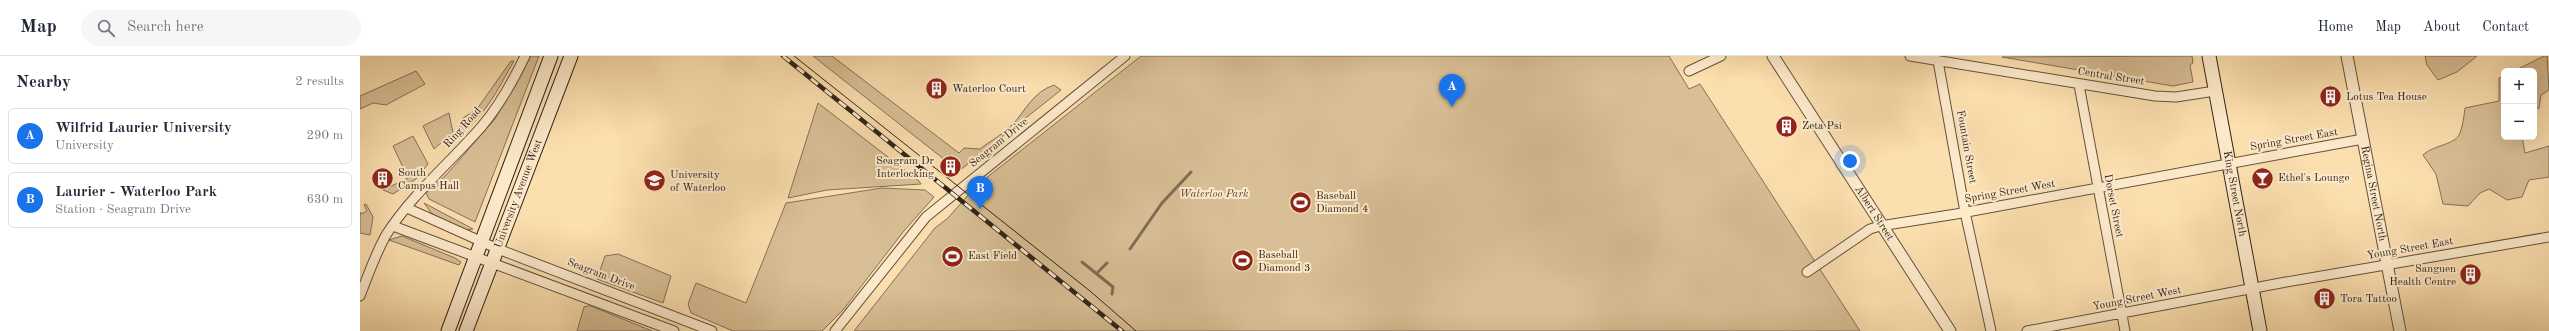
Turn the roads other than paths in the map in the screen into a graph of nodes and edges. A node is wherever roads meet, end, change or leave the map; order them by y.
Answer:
1 (525, 56) edge
2 (550, 56) edge
3 (571, 56) edge
4 (1125, 56) edge
5 (1721, 56) edge
6 (1773, 56) edge
7 (1910, 56) edge
8 (2209, 56) edge
9 (2347, 56) edge
10 (1938, 61) junction
11 (1689, 71) dead end
12 (2079, 85) junction
13 (2215, 91) junction
14 (2363, 139) junction
15 (2228, 164) junction
16 (2098, 188) junction
17 (407, 208) junction
18 (1965, 212) junction
19 (393, 226) junction
20 (1880, 226) junction
21 (2549, 236) edge
22 (481, 242) junction
23 (498, 249) junction
24 (475, 258) junction
25 (491, 264) junction
26 (2387, 265) junction
27 (1807, 272) dead end
28 (2252, 289) junction
29 (360, 296) edge
30 (2122, 314) junction
31 (448, 331) edge
32 (466, 331) edge
33 (674, 331) edge
34 (712, 331) edge
35 (835, 331) edge
36 (1950, 331) edge
37 (1991, 331) edge
38 (2027, 331) edge
39 (2125, 331) edge
40 (2260, 331) edge
41 (2400, 331) edge

1 - 17 street, Ring Road
2 - 22 main road, University Avenue West
3 - 23 main road, University Avenue West
4 - 35 street, Seagram Drive
5 - 11 street
6 - 20 street, Albert Street
7 - 10 street, Central Street
8 - 13 main road, King Street North
9 - 14 street, Regina Street North
10 - 12 street, Central Street
10 - 18 street, Fountain Street
12 - 13 street, Central Street
12 - 16 street, Dorset Street
13 - 15 main road, King Street North
14 - 15 street, Spring Street East
14 - 26 street, Regina Street North
15 - 16 street, Spring Street West
15 - 28 main road, King Street North
16 - 18 street, Spring Street West
16 - 30 street, Dorset Street
17 - 19 street, Ring Road
17 - 22 street
18 - 20 street, Spring Street West
18 - 37 street, Fountain Street
19 - 24 street
19 - 29 street, Ring Road
20 - 27 street, Spring Street West
20 - 36 street, Albert Street
21 - 26 street, Young Street East
22 - 23 street, Seagram Drive
22 - 24 main road, University Avenue West
23 - 25 main road, University Avenue West
23 - 34 street, Seagram Drive
24 - 25 street
24 - 31 main road, University Avenue West
25 - 32 main road, University Avenue West
25 - 33 street
26 - 28 street, Young Street East
26 - 41 street, Regina Street North
28 - 30 street, Young Street West
28 - 40 main road, King Street North
30 - 38 street, Young Street West
30 - 39 street, Dorset Street

